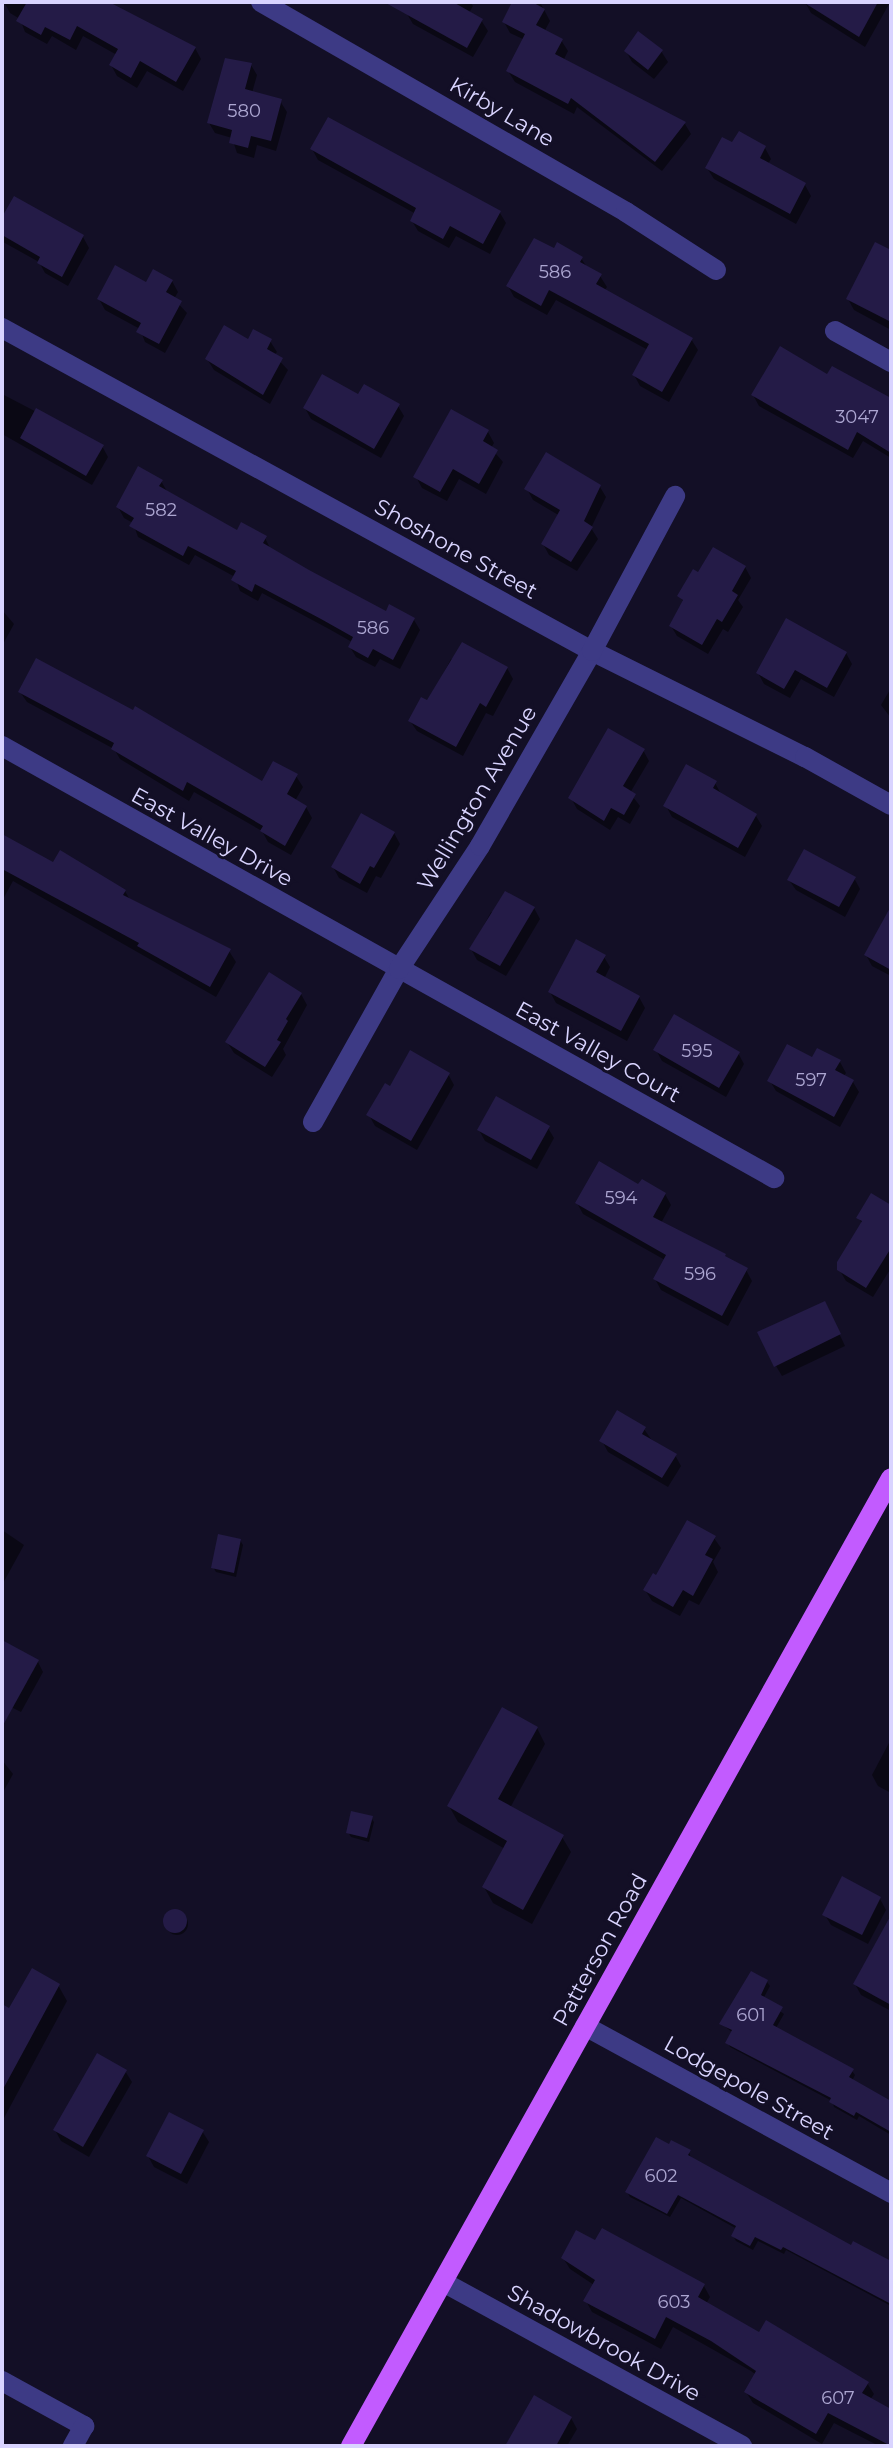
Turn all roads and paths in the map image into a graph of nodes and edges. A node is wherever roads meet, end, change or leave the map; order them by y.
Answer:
1 (261, 2) edge
2 (716, 270) dead end
3 (2, 328) edge
4 (835, 331) dead end
5 (891, 362) edge
6 (675, 496) dead end
7 (592, 651) junction
8 (2, 746) edge
9 (891, 805) edge
10 (399, 969) junction
11 (313, 1122) dead end
12 (774, 1178) dead end
13 (891, 1478) edge
14 (585, 2026) junction
15 (891, 2193) edge
16 (443, 2282) junction
17 (2, 2381) edge
18 (73, 2446) edge
19 (351, 2446) edge
20 (742, 2446) edge

1 - 2 street, Kirby Lane
3 - 7 street, Shoshone Street
4 - 5 street
6 - 7 street, Wellington Avenue
7 - 9 street, Shoshone Street
7 - 10 street, Wellington Avenue
8 - 10 street, East Valley Drive
10 - 11 street, Wellington Avenue
10 - 12 street, East Valley Court
13 - 14 main road, Patterson Road
14 - 15 street, Lodgepole Street
14 - 16 main road, Patterson Road
16 - 19 main road, Patterson Road
16 - 20 street, Shadowbrook Drive
17 - 18 street

